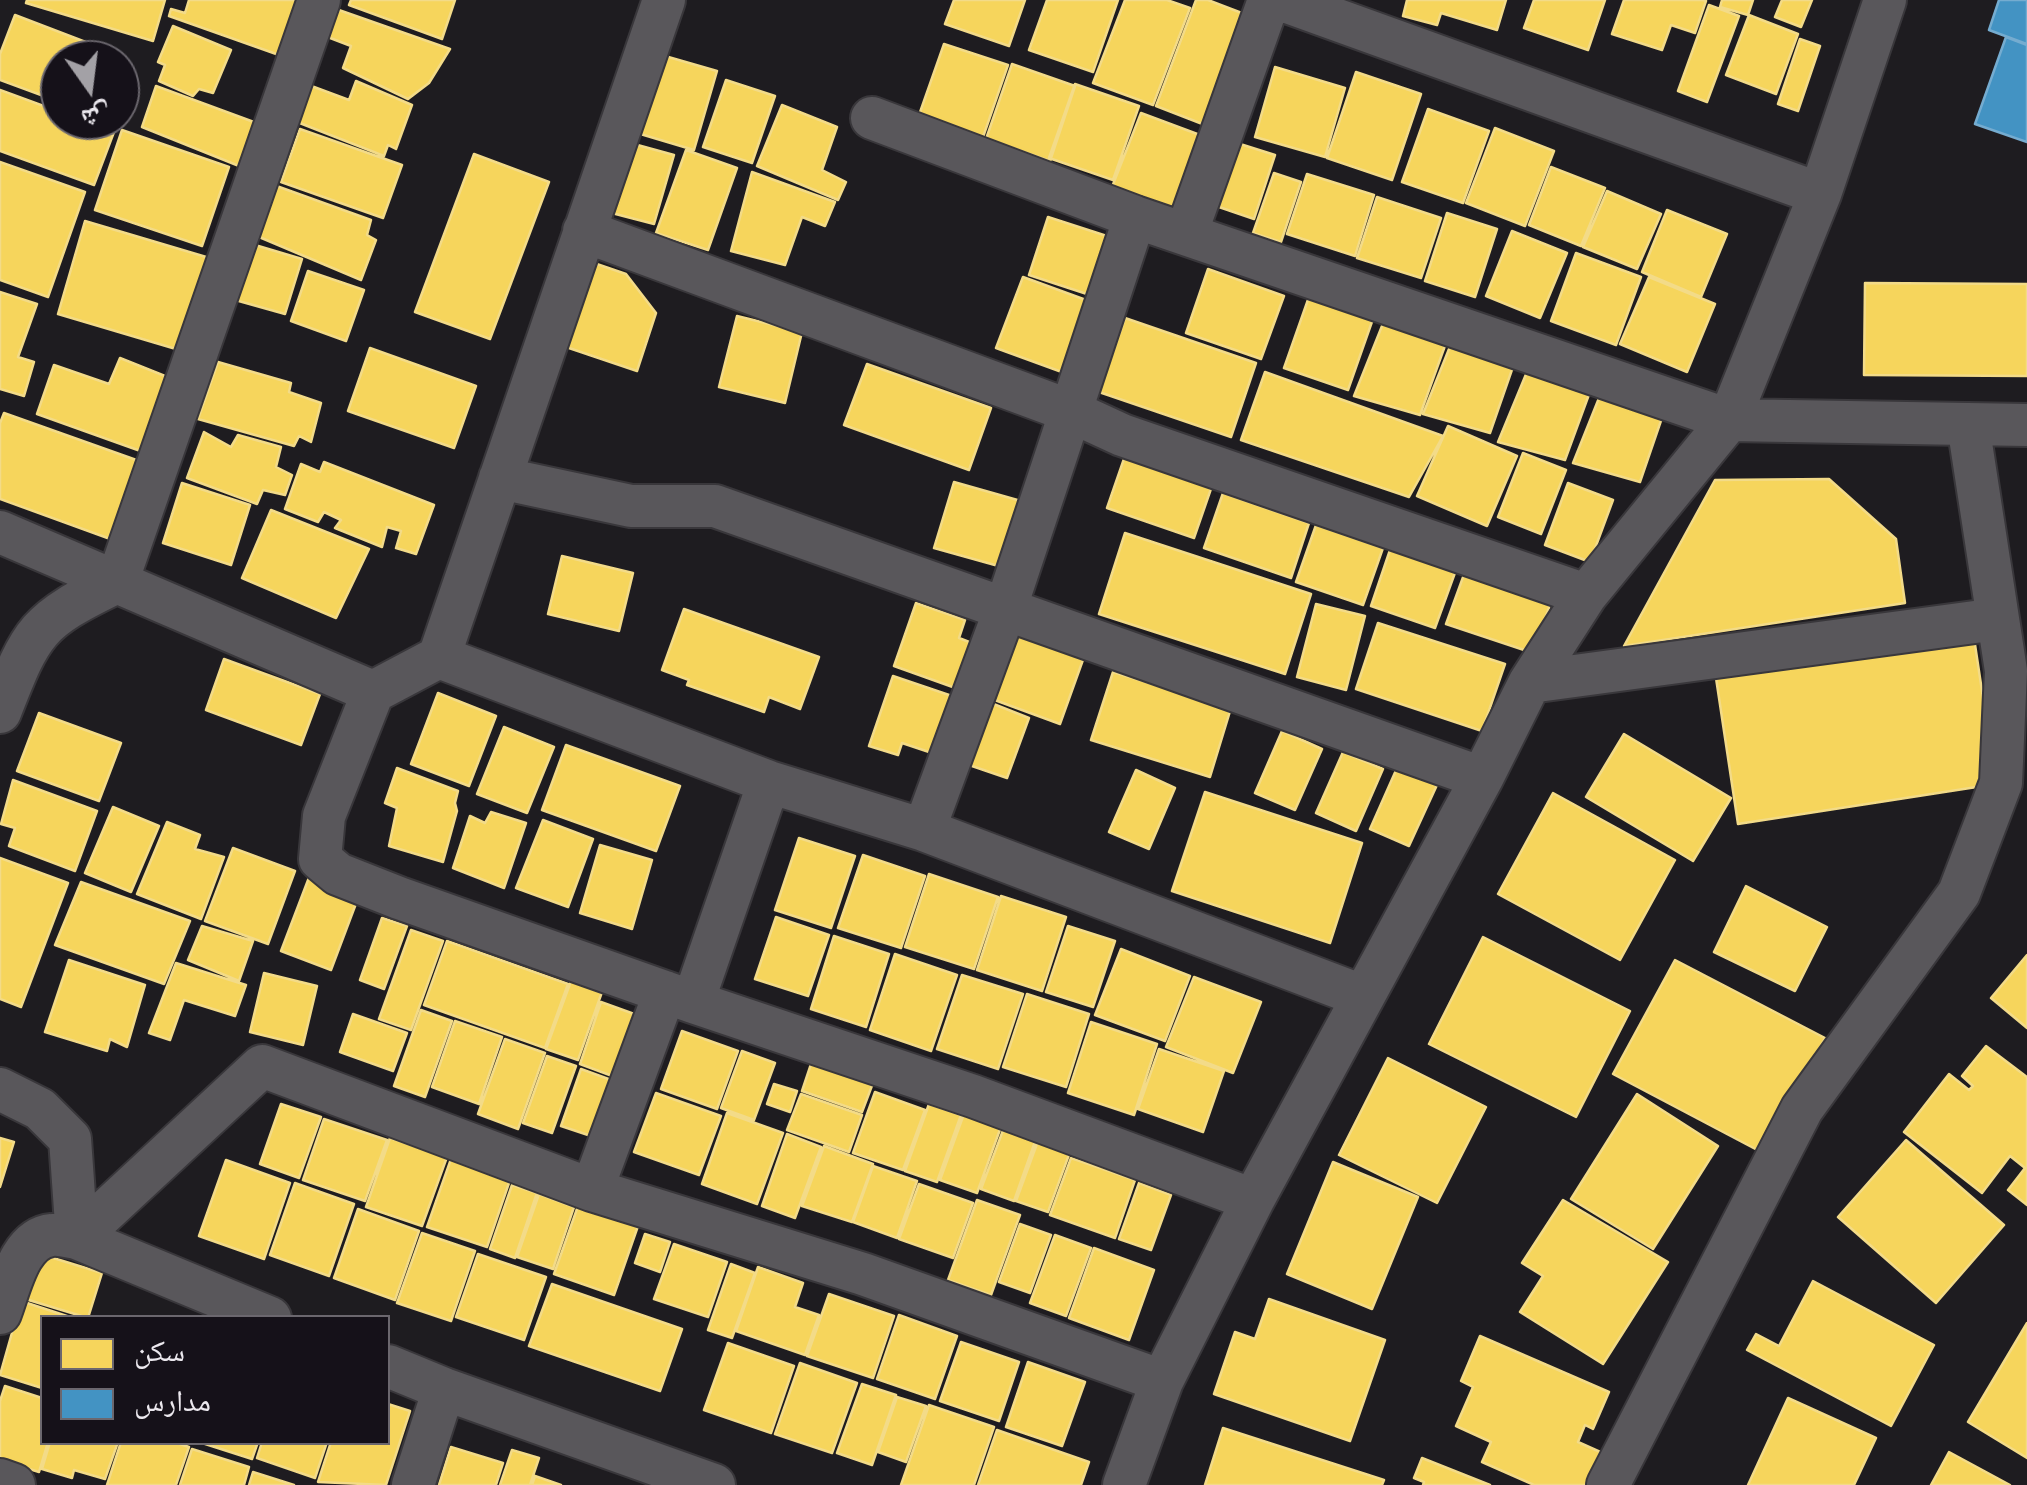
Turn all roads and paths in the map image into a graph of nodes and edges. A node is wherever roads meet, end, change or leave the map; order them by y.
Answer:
1 (319, 0) edge
2 (664, 0) edge
3 (1269, 0) edge
4 (1282, 0) edge
5 (1886, 0) edge
6 (872, 118) dead end
7 (1820, 194) junction
8 (1136, 217) junction
9 (584, 231) junction
10 (1186, 234) junction
11 (1070, 410) junction
12 (1729, 420) junction
13 (1968, 424) junction
14 (2027, 425) edge
15 (500, 478) junction
16 (0, 532) edge
17 (117, 582) junction
18 (1586, 595) junction
19 (1006, 607) junction
20 (1997, 619) junction
21 (439, 657) junction
22 (1530, 682) junction
23 (373, 692) junction
24 (0, 712) edge
25 (1482, 778) junction
26 (769, 782) junction
27 (924, 830) junction
28 (1362, 996) junction
29 (679, 997) junction
30 (0, 1089) edge
31 (592, 1190) junction
32 (1253, 1200) junction
33 (77, 1238) junction
34 (0, 1314) edge
35 (263, 1315) edge
36 (390, 1367) edge
37 (1162, 1380) junction
38 (444, 1390) junction
39 (0, 1480) edge
40 (14, 1485) edge
41 (413, 1485) edge
42 (714, 1485) edge
43 (1124, 1485) edge
44 (1608, 1485) edge

1 - 17 street
2 - 9 street
3 - 10 street
4 - 7 street
5 - 7 street
6 - 8 street
7 - 12 street
8 - 10 street
8 - 11 street
9 - 11 street
9 - 15 street
10 - 12 street
11 - 18 street
11 - 19 street
12 - 13 street
12 - 18 street
13 - 14 street
13 - 20 street
15 - 19 street
15 - 21 street
16 - 17 street
17 - 23 street
17 - 24 street
18 - 22 street
19 - 25 street
19 - 27 street
20 - 22 street
20 - 44 street
21 - 23 street
21 - 26 street
22 - 25 street
23 - 29 street
25 - 28 street
26 - 27 street
26 - 29 street
27 - 28 street
28 - 32 street
29 - 31 street
29 - 32 street
30 - 33 street
31 - 33 street
31 - 37 street
32 - 37 street
33 - 34 street
33 - 35 street
36 - 38 street
37 - 43 street
38 - 41 street
38 - 42 street
39 - 40 street

